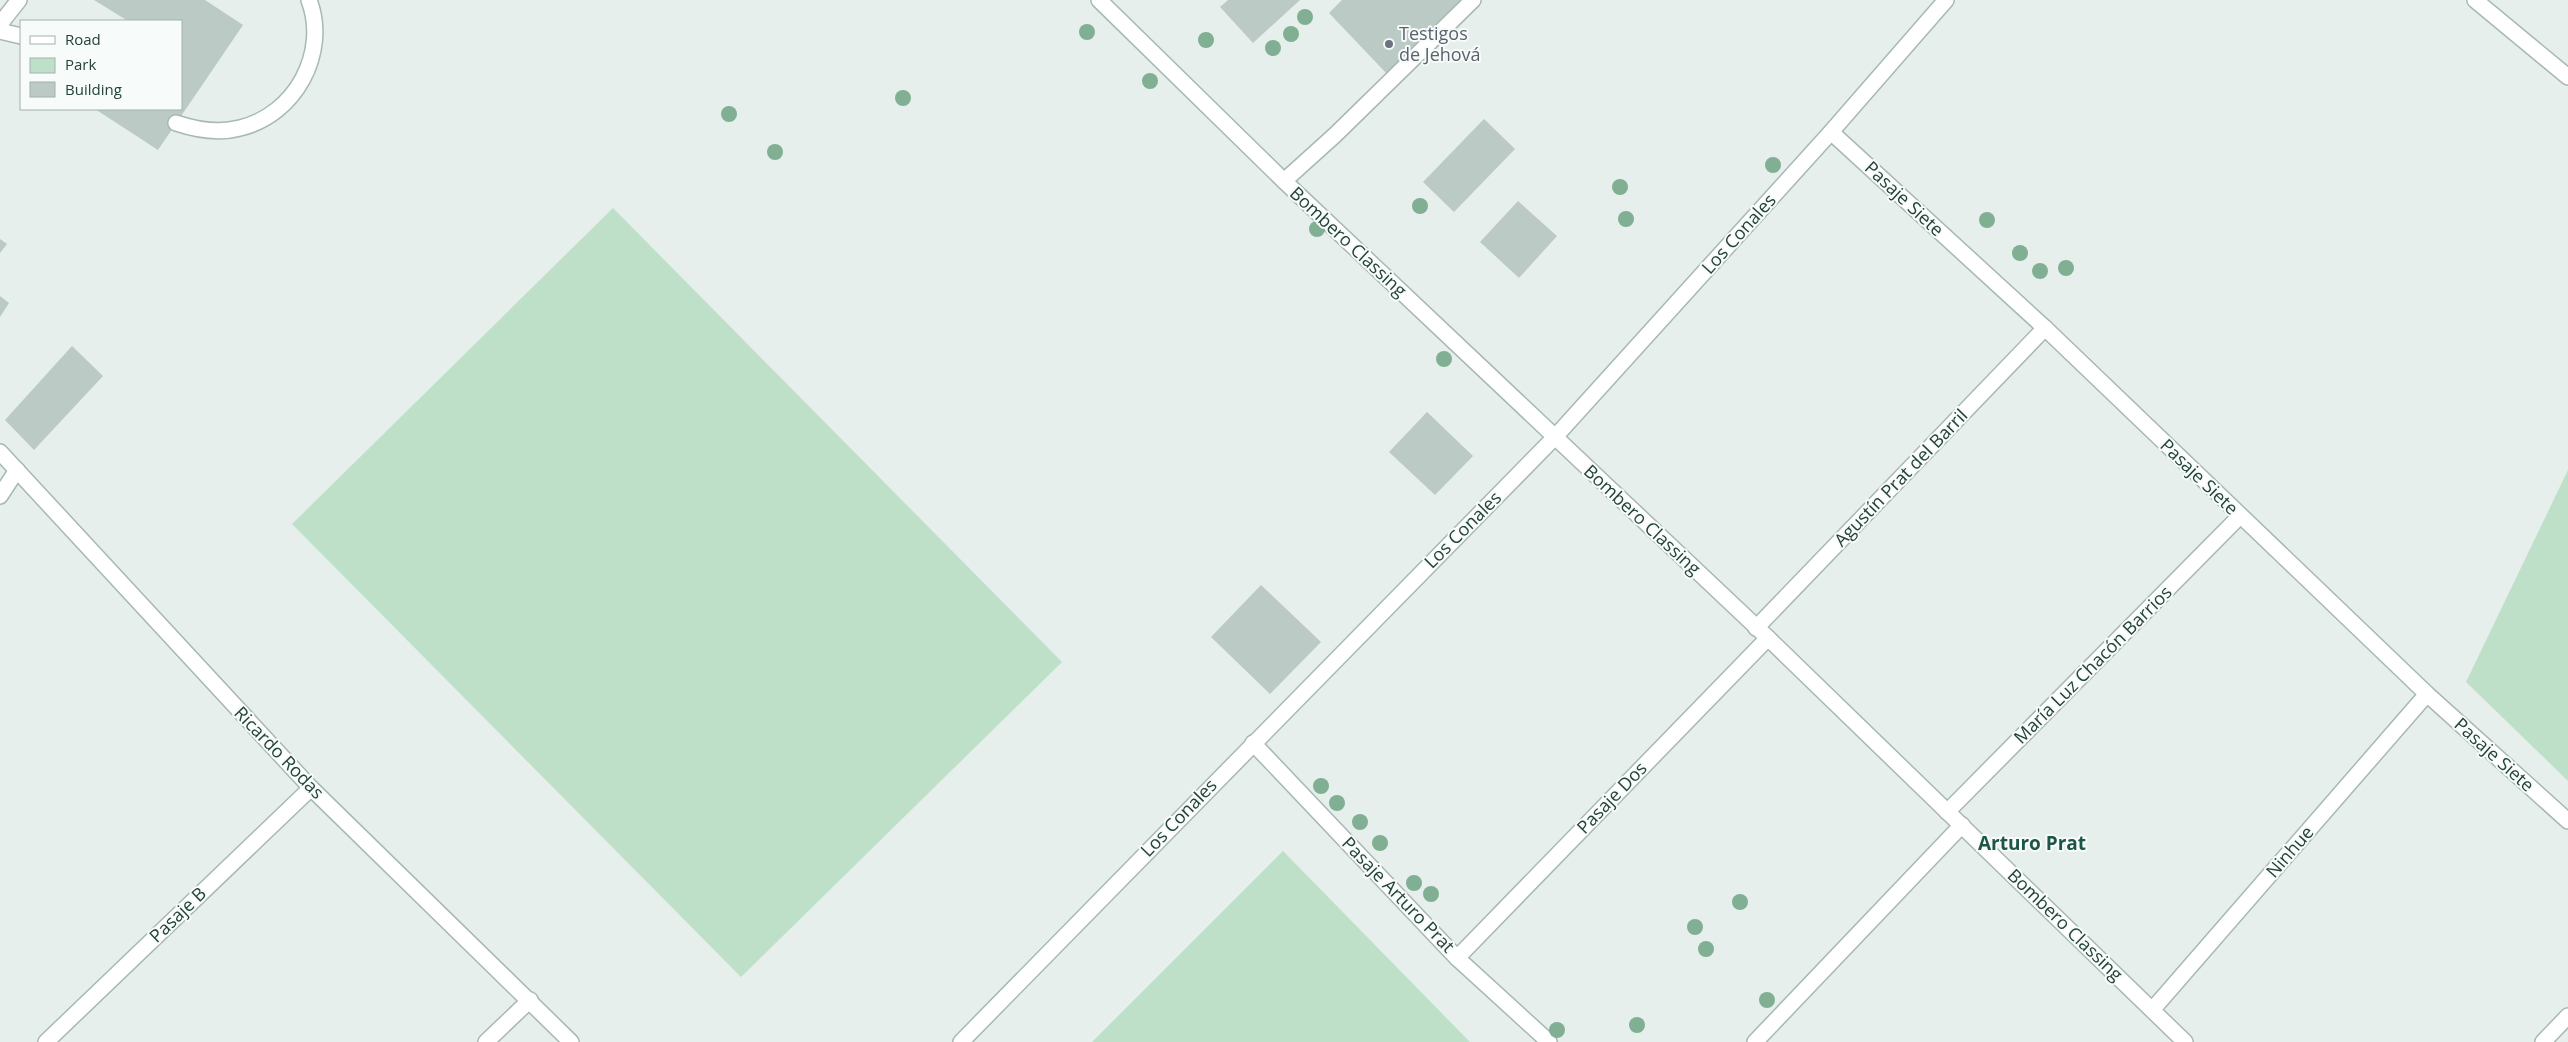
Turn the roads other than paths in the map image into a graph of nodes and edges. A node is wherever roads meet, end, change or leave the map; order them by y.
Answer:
1 (18, 0) edge
2 (309, 0) edge
3 (1099, 0) edge
4 (1474, 0) edge
5 (1946, 0) edge
6 (2475, 0) edge
7 (0, 24) edge
8 (0, 31) edge
9 (20, 36) edge
10 (2568, 77) edge
11 (176, 123) dead end
12 (1831, 132) junction
13 (1284, 181) junction
14 (2045, 328) junction
15 (1554, 437) junction
16 (0, 452) edge
17 (16, 470) junction
18 (0, 496) edge
19 (2239, 517) junction
20 (1762, 633) junction
21 (2427, 694) junction
22 (1253, 742) junction
23 (311, 788) junction
24 (1947, 812) junction
25 (2568, 821) edge
26 (1962, 825) junction
27 (1457, 958) junction
28 (530, 1000) junction
29 (2153, 1009) junction
30 (2568, 1016) edge
31 (46, 1042) edge
32 (486, 1042) edge
33 (571, 1042) edge
34 (961, 1042) edge
35 (1549, 1042) edge
36 (1755, 1042) edge
37 (2185, 1042) edge
38 (2543, 1042) edge

1 - 7 street
2 - 11 street
3 - 13 street, Bombero Classing
4 - 13 street
5 - 12 street, Los Conales
6 - 10 street
8 - 9 street
12 - 14 street, Pasaje Siete
12 - 15 street, Los Conales
13 - 15 street, Bombero Classing
14 - 19 street, Pasaje Siete
14 - 20 street, Agustín Prat del Barril
15 - 20 street, Bombero Classing
15 - 22 street, Los Conales
16 - 17 street, Ricardo Rodas
17 - 18 street
17 - 23 street, Ricardo Rodas
19 - 21 street, Pasaje Siete
19 - 24 street, María Luz Chacón Barrios
20 - 24 street, Bombero Classing
20 - 27 street, Pasaje Dos
21 - 25 street, Pasaje Siete
21 - 29 street, Ninhue
22 - 27 street, Pasaje Arturo Prat
22 - 34 street, Los Conales
23 - 28 street, Ricardo Rodas
23 - 31 street, Pasaje B
24 - 26 street, Bombero Classing
26 - 29 street, Bombero Classing
26 - 36 street
27 - 35 street, Pasaje Arturo Prat
28 - 32 street
28 - 33 street, Ricardo Rodas
29 - 37 street, Bombero Classing
30 - 38 street

